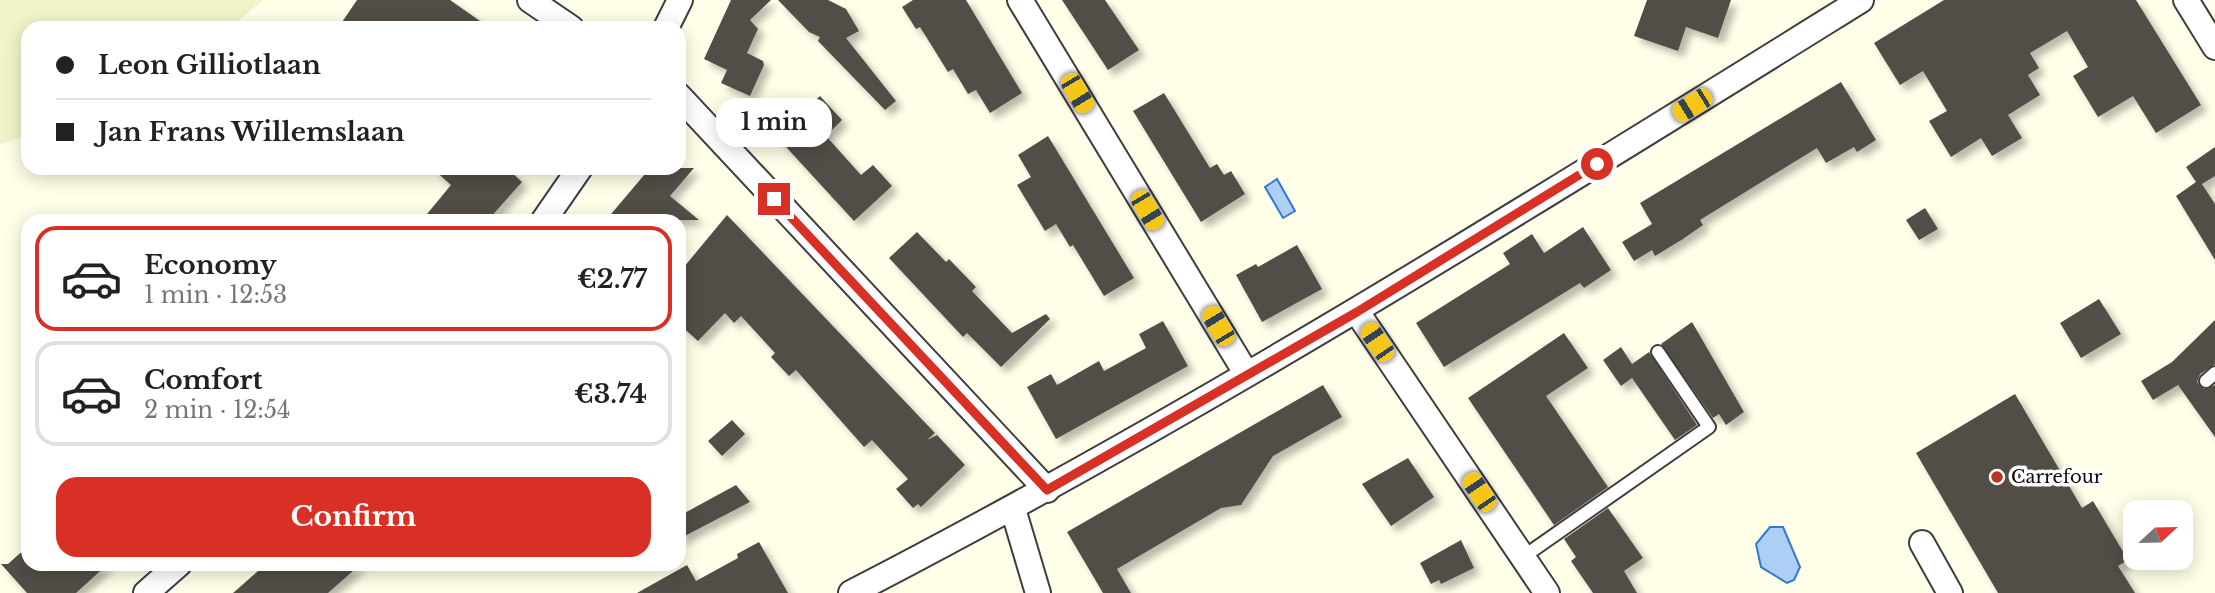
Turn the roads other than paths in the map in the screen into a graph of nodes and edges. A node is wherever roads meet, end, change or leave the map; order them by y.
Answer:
1 (530, 0) edge
2 (680, 0) edge
3 (1020, 0) edge
4 (1861, 0) edge
5 (2186, 0) edge
6 (561, 21) edge
7 (670, 21) edge
8 (2215, 47) edge
9 (686, 103) edge
10 (575, 175) edge
11 (548, 214) edge
12 (1357, 312) junction
13 (1658, 352) dead end
14 (1246, 373) junction
15 (1047, 490) junction
16 (1013, 509) junction
17 (1922, 542) dead end
18 (1523, 557) junction
19 (171, 571) edge
20 (146, 593) edge
21 (851, 593) edge
22 (1038, 593) edge
23 (1548, 593) edge
24 (1950, 593) edge

1 - 6 street
2 - 7 street
3 - 14 street
4 - 12 street
5 - 8 street
9 - 15 street
10 - 11 street
12 - 14 street
12 - 18 street
13 - 18 lane
14 - 15 street
15 - 16 street
16 - 21 street
16 - 22 street
17 - 24 street
18 - 23 street
19 - 20 street

